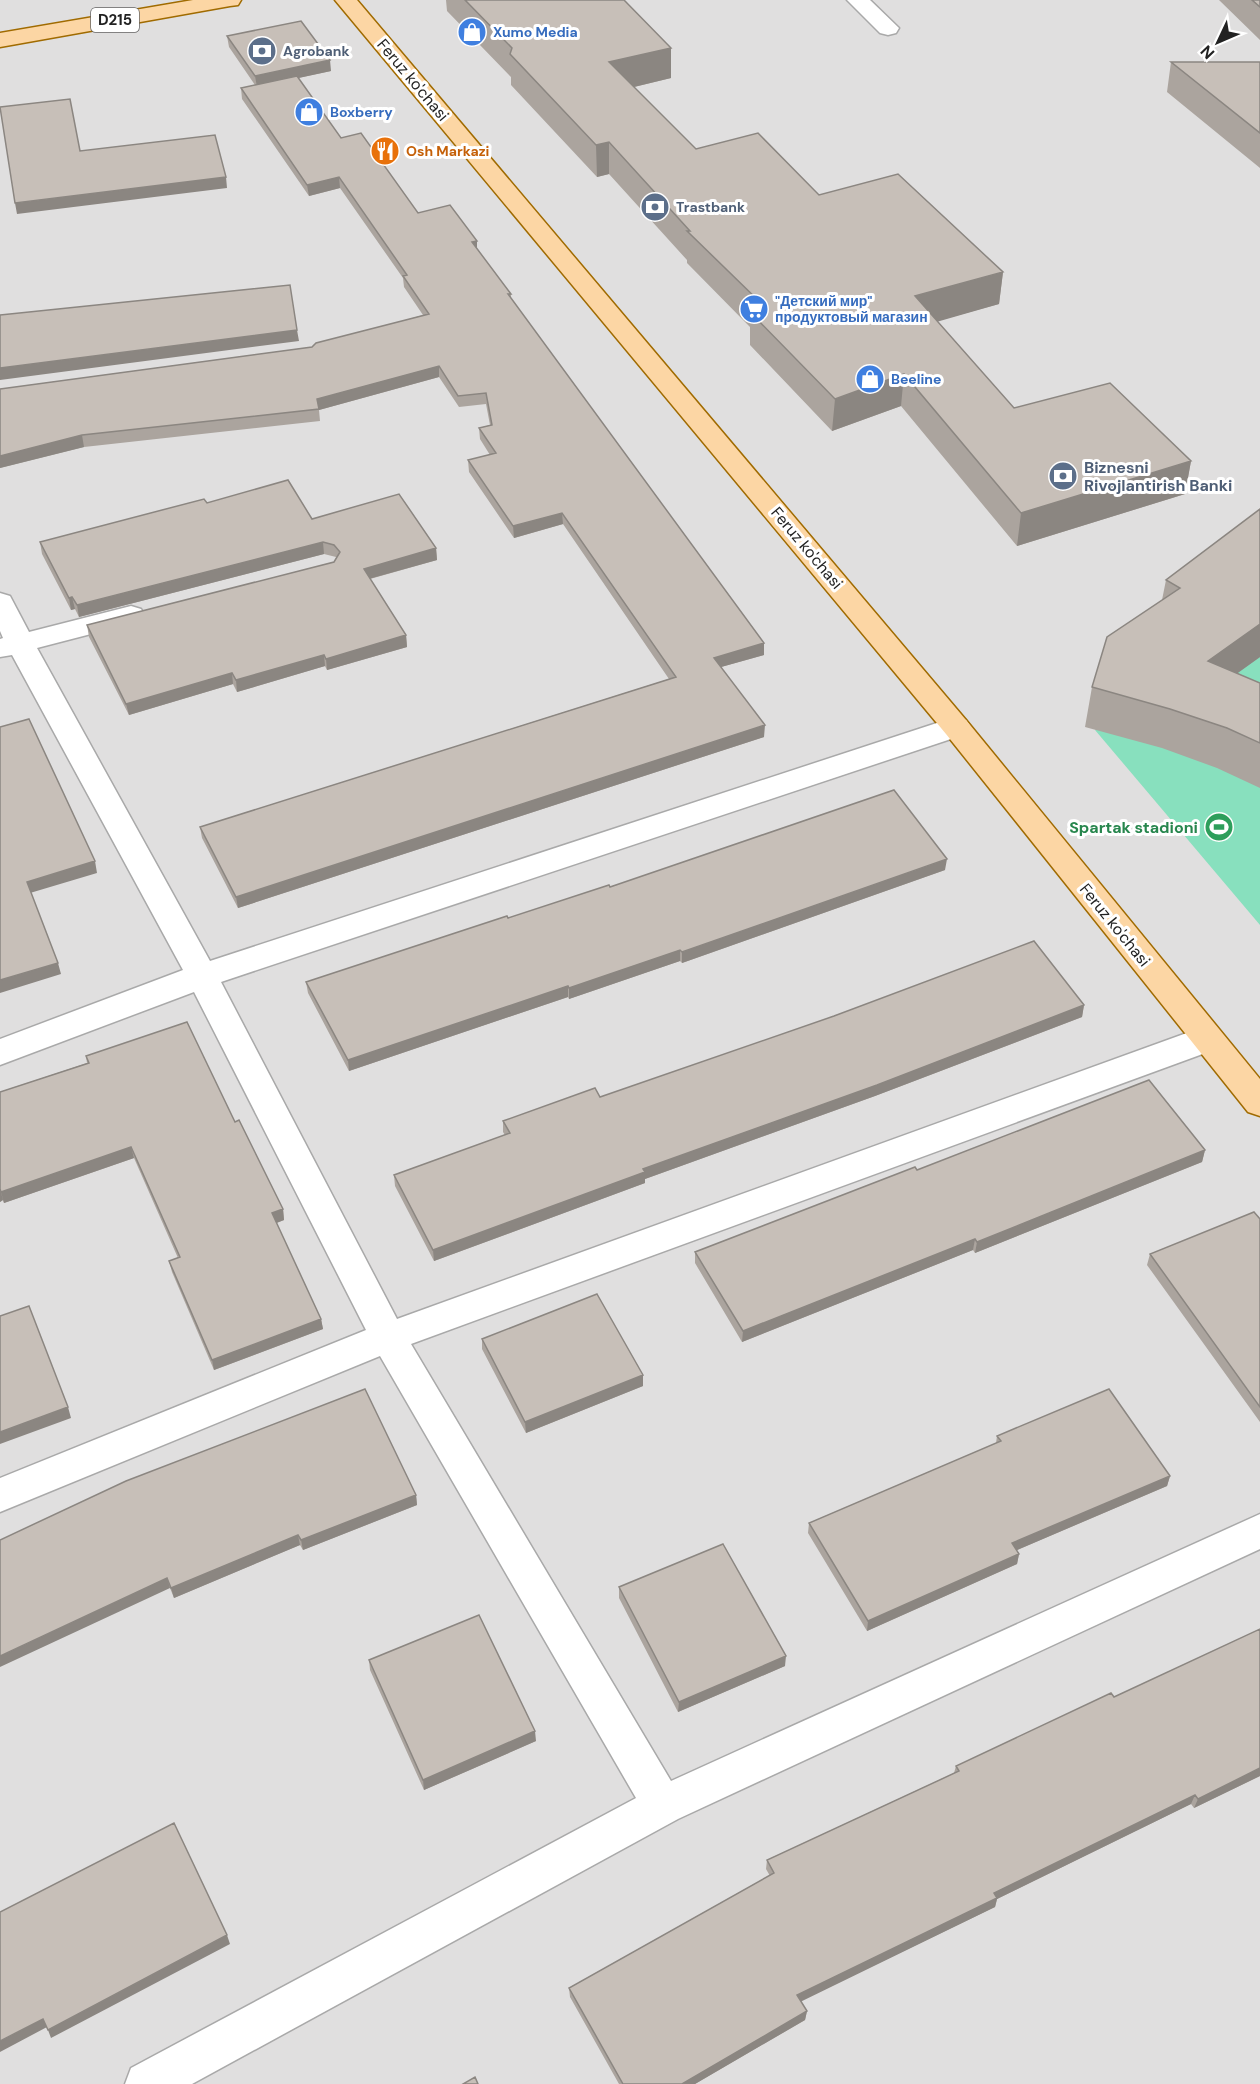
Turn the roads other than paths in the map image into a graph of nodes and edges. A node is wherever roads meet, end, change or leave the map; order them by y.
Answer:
1 (230, 0) edge
2 (346, 0) edge
3 (858, 0) edge
4 (888, 28) dead end
5 (0, 40) edge
6 (0, 602) edge
7 (155, 609) edge
8 (10, 646) edge
9 (956, 727) junction
10 (202, 976) junction
11 (1207, 1039) junction
12 (0, 1052) edge
13 (1260, 1103) edge
14 (388, 1337) junction
15 (0, 1495) edge
16 (1260, 1531) edge
17 (663, 1805) junction
18 (147, 2084) edge

1 - 5 main road, D215
2 - 9 main road, Feruz ko'chasi
3 - 4 street
6 - 8 street
7 - 8 street
8 - 10 street
9 - 10 street
9 - 11 main road, Feruz ko'chasi
10 - 12 street
10 - 14 street
11 - 13 main road, Feruz ko'chasi
11 - 14 street
14 - 15 street
14 - 17 street
16 - 17 street
17 - 18 street

